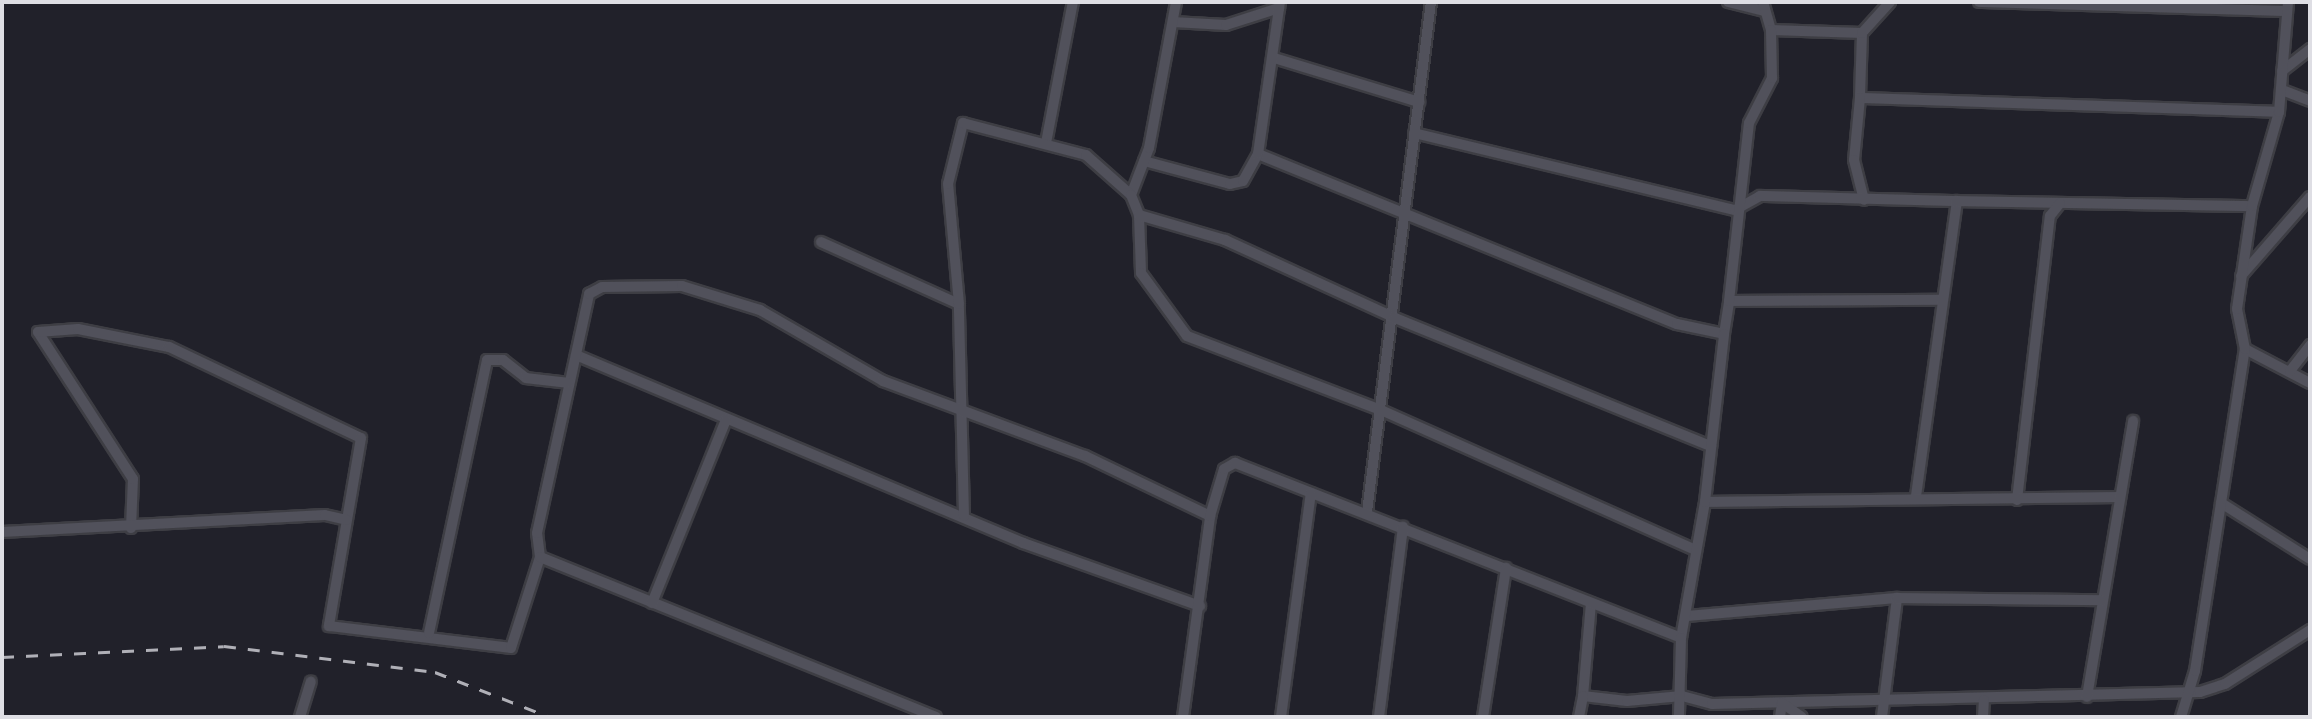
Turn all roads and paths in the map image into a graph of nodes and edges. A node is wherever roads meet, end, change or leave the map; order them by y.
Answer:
1 (1073, 2) edge
2 (1176, 2) edge
3 (1431, 2) edge
4 (1728, 2) edge
5 (1890, 2) edge
6 (1979, 2) edge
7 (1280, 5) edge
8 (1763, 6) edge
9 (2287, 7) edge
10 (1173, 22) junction
11 (1771, 30) junction
12 (1862, 33) junction
13 (2310, 49) edge
14 (1274, 58) junction
15 (2282, 71) junction
16 (2282, 90) junction
17 (1860, 99) junction
18 (2310, 101) edge
19 (1419, 102) junction
20 (2278, 112) junction
21 (1414, 133) junction
22 (1046, 143) junction
23 (1258, 154) junction
24 (1144, 161) junction
25 (1131, 195) junction
26 (2310, 197) edge
27 (1864, 200) junction
28 (1957, 201) junction
29 (2060, 203) junction
30 (2252, 206) junction
31 (1406, 209) junction
32 (1735, 210) junction
33 (1139, 215) junction
34 (821, 243) dead end
35 (2241, 276) junction
36 (1941, 300) junction
37 (1729, 301) junction
38 (959, 303) junction
39 (1395, 318) junction
40 (1724, 334) junction
41 (2310, 345) edge
42 (2245, 349) junction
43 (576, 355) junction
44 (2290, 371) junction
45 (569, 383) junction
46 (2310, 383) edge
47 (1381, 411) junction
48 (962, 412) junction
49 (726, 419) junction
50 (2133, 421) dead end
51 (1711, 446) junction
52 (1311, 493) junction
53 (1916, 496) junction
54 (2116, 497) junction
55 (2017, 500) junction
56 (1705, 502) junction
57 (2221, 503) junction
58 (1367, 512) junction
59 (964, 516) junction
60 (1210, 516) junction
61 (346, 520) junction
62 (1403, 527) junction
63 (131, 528) junction
64 (2, 532) edge
65 (1693, 549) junction
66 (540, 557) junction
67 (2310, 559) edge
68 (1506, 568) junction
69 (1897, 598) junction
70 (2101, 600) junction
71 (652, 603) junction
72 (1591, 603) junction
73 (1200, 606) junction
74 (1686, 616) junction
75 (2310, 630) edge
76 (429, 633) junction
77 (1681, 638) junction
78 (311, 682) dead end
79 (2187, 693) junction
80 (1583, 696) junction
81 (1682, 696) junction
82 (2087, 696) junction
83 (1984, 699) junction
84 (1884, 702) junction
85 (1782, 703) junction
86 (300, 717) edge
87 (936, 717) edge
88 (1183, 717) edge
89 (1281, 717) edge
90 (1378, 717) edge
91 (1483, 717) edge
92 (1579, 717) edge
93 (1679, 717) edge
94 (1780, 717) edge
95 (1802, 717) edge
96 (1882, 717) edge
97 (1983, 717) edge
98 (2181, 717) edge

1 - 22 street
2 - 10 street
3 - 19 street
4 - 8 street
5 - 12 street
6 - 9 street
7 - 10 street
7 - 14 street
8 - 11 street
9 - 15 street
10 - 24 street
11 - 12 street
11 - 32 street
12 - 17 street
13 - 15 street
14 - 19 street
14 - 23 street
15 - 16 street
16 - 18 street
16 - 20 street
17 - 20 street
17 - 27 street
19 - 21 street
20 - 30 street
21 - 31 street
21 - 32 street
22 - 25 street
22 - 38 street
23 - 24 street
23 - 31 street
24 - 25 street
25 - 33 street
26 - 35 street
27 - 28 street
27 - 32 street
28 - 29 street
28 - 36 street
29 - 30 street
29 - 55 street
30 - 35 street
31 - 39 street
31 - 40 street
32 - 37 street
33 - 39 street
33 - 47 street
34 - 38 street
35 - 42 street
36 - 37 street
36 - 53 street
37 - 40 street
38 - 48 street
39 - 47 street
39 - 51 street
40 - 51 street
41 - 44 street
42 - 44 street
42 - 57 street
43 - 45 street
43 - 48 street
43 - 49 street
44 - 46 street
45 - 66 street
45 - 76 street
47 - 58 street
47 - 65 street
48 - 59 street
48 - 60 street
49 - 59 street
49 - 71 street
50 - 54 street
51 - 56 street
52 - 58 street
52 - 60 street
52 - 89 street
53 - 55 street
53 - 56 street
54 - 55 street
54 - 70 street
56 - 65 street
57 - 67 street
57 - 79 street
58 - 62 street
59 - 73 street
60 - 73 street
61 - 63 street
61 - 63 street
61 - 76 street
62 - 68 street
62 - 90 street
63 - 64 street
65 - 74 street
66 - 71 street
66 - 76 street
68 - 72 street
68 - 91 street
69 - 70 street
69 - 74 street
69 - 84 street
70 - 82 street
71 - 87 street
72 - 77 street
72 - 80 street
73 - 88 street
74 - 77 street
75 - 79 street
77 - 81 street
78 - 86 street
79 - 82 street
79 - 98 street
80 - 81 street
80 - 92 street
81 - 85 street
81 - 93 street
82 - 83 street
83 - 84 street
83 - 97 street
84 - 85 street
84 - 96 street
85 - 94 street
85 - 95 street

